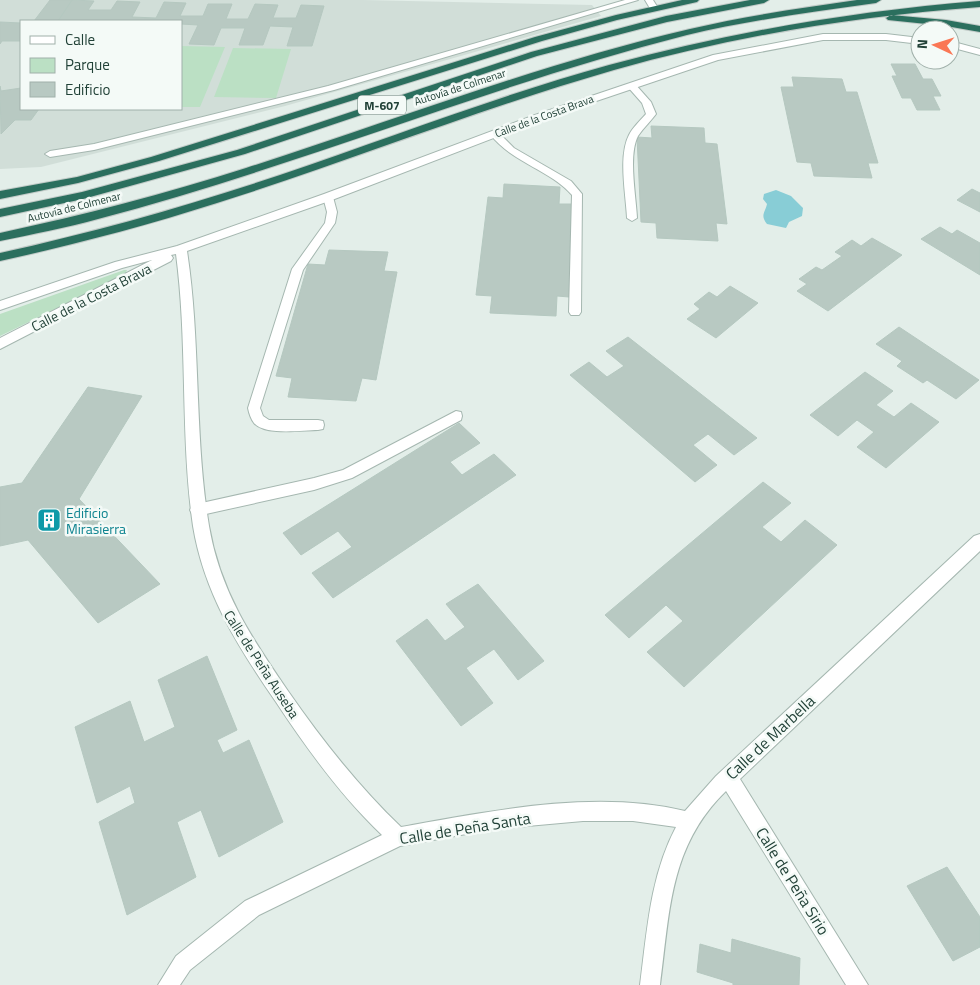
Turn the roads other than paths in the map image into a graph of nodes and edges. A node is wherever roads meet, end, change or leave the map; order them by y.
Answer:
1 (634, 0) edge
2 (694, 0) edge
3 (764, 0) edge
4 (876, 0) edge
5 (651, 4) edge
6 (980, 4) edge
7 (837, 19) junction
8 (980, 29) edge
9 (689, 32) junction
10 (910, 40) edge
11 (960, 47) edge
12 (980, 52) edge
13 (632, 86) junction
14 (495, 134) junction
15 (50, 154) dead end
16 (253, 187) junction
17 (0, 195) edge
18 (328, 197) junction
19 (0, 213) edge
20 (632, 218) dead end
21 (0, 237) edge
22 (181, 249) junction
23 (0, 257) edge
24 (0, 306) edge
25 (575, 312) dead end
26 (0, 344) edge
27 (456, 416) dead end
28 (318, 425) dead end
29 (197, 510) junction
30 (980, 541) edge
31 (728, 777) junction
32 (688, 821) junction
33 (398, 837) junction
34 (168, 985) edge
35 (650, 985) edge
36 (858, 985) edge

1 - 15 lane
2 - 5 highway, M-607
3 - 19 highway, Autovía de Colmenar / M-607
4 - 9 highway, Autovía de Colmenar / M-607
5 - 17 highway, M-607
6 - 7 highway, M-607
7 - 8 highway
7 - 16 highway, M-607
9 - 16 highway, M-607
9 - 21 highway, Autovía de Colmenar / M-607
10 - 13 street, Calle de la Costa Brava
11 - 12 street
13 - 14 street, Calle de la Costa Brava
13 - 20 lane
14 - 18 street, Calle de la Costa Brava
14 - 25 lane
16 - 23 highway, M-607
18 - 22 street, Calle de la Costa Brava
18 - 28 lane
22 - 24 street, Calle de la Costa Brava
22 - 26 street, Calle de la Costa Brava
22 - 29 street, Calle de Peña Auseba
27 - 29 lane
29 - 33 street, Calle de Peña Auseba
30 - 31 street, Calle de Marbella
31 - 32 street, Calle de Marbella
31 - 36 street, Calle de Peña Sirio
32 - 33 street, Calle de Peña Santa
32 - 35 street, Calle de Marbella
33 - 34 street, Calle de Peña Santa

